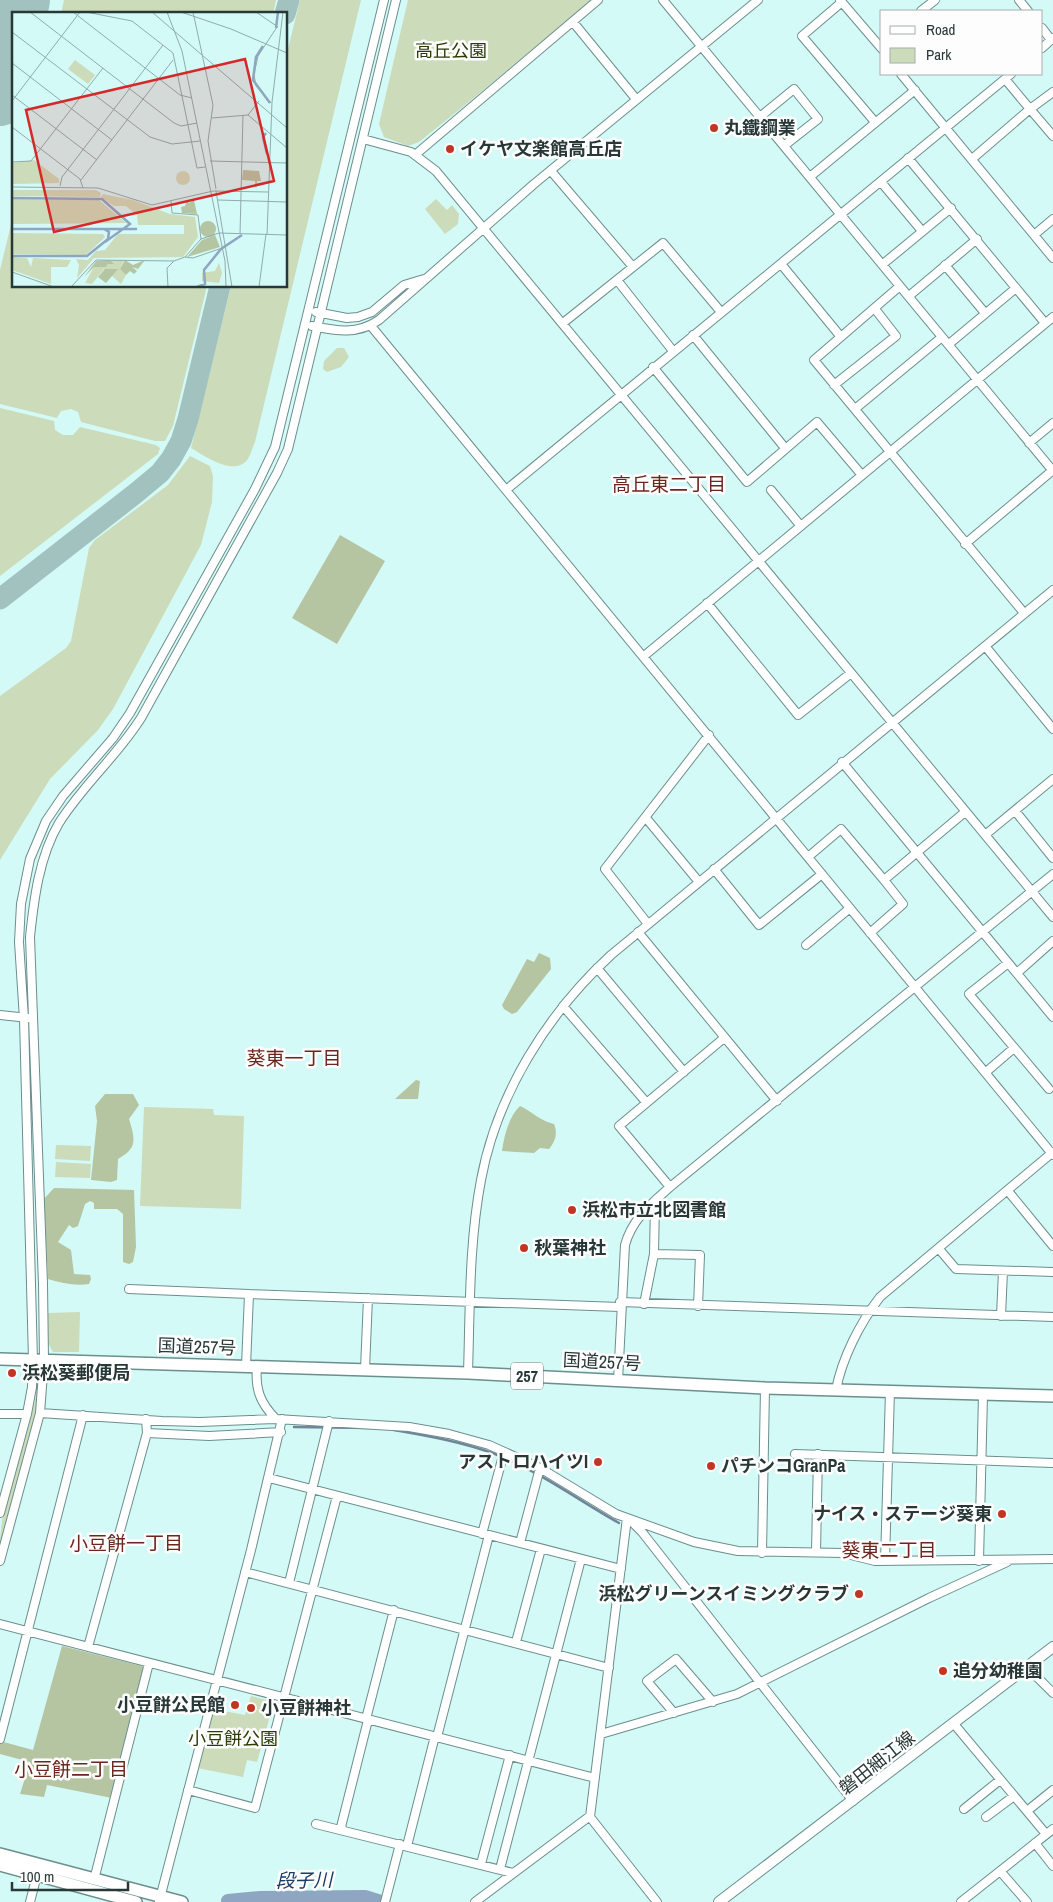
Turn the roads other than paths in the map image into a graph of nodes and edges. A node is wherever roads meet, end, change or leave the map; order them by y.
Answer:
1 (384, 0) edge
2 (396, 0) edge
3 (598, 0) edge
4 (663, 0) edge
5 (758, 0) edge
6 (935, 0) edge
7 (1019, 0) edge
8 (841, 1) edge
9 (922, 10) edge
10 (1027, 10) edge
11 (573, 22) junction
12 (1043, 29) edge
13 (1052, 39) edge
14 (880, 45) edge
15 (701, 46) junction
16 (902, 75) edge
17 (1009, 75) edge
18 (915, 90) junction
19 (1053, 92) edge
20 (636, 99) junction
21 (1030, 109) junction
22 (761, 116) junction
23 (875, 122) junction
24 (946, 127) junction
25 (1053, 136) edge
26 (363, 138) junction
27 (785, 145) junction
28 (415, 155) junction
29 (908, 158) junction
30 (972, 159) junction
31 (551, 171) junction
32 (811, 176) junction
33 (880, 182) junction
34 (951, 208) junction
35 (842, 214) junction
36 (1053, 218) edge
37 (483, 228) junction
38 (922, 231) junction
39 (1034, 235) junction
40 (977, 239) junction
41 (1053, 258) edge
42 (781, 264) junction
43 (883, 264) junction
44 (945, 265) junction
45 (633, 267) junction
46 (424, 279) junction
47 (617, 280) junction
48 (900, 286) junction
49 (1016, 288) junction
50 (909, 296) junction
51 (875, 309) junction
52 (309, 311) junction
53 (721, 312) junction
54 (320, 313) junction
55 (986, 313) junction
56 (1053, 317) edge
57 (1045, 323) junction
58 (563, 324) junction
59 (306, 325) junction
60 (371, 326) junction
61 (317, 327) junction
62 (693, 335) junction
63 (841, 336) junction
64 (942, 337) junction
65 (949, 344) junction
66 (673, 351) junction
67 (653, 367) junction
68 (977, 379) junction
69 (834, 385) junction
70 (622, 394) junction
71 (855, 409) junction
72 (1053, 423) edge
73 (1029, 443) junction
74 (786, 448) junction
75 (890, 452) junction
76 (1053, 470) edge
77 (861, 474) junction
78 (506, 490) junction
79 (771, 490) dead end
80 (800, 525) junction
81 (965, 544) junction
82 (758, 560) junction
83 (1053, 590) edge
84 (707, 603) junction
85 (1024, 613) junction
86 (985, 646) junction
87 (644, 656) junction
88 (851, 673) junction
89 (891, 721) junction
90 (1053, 729) edge
91 (709, 735) junction
92 (842, 762) junction
93 (1053, 779) edge
94 (965, 812) junction
95 (1016, 812) junction
96 (775, 817) junction
97 (646, 818) junction
98 (985, 835) junction
99 (917, 853) junction
100 (808, 857) junction
101 (1053, 858) edge
102 (714, 869) junction
103 (822, 874) junction
104 (1053, 874) edge
105 (884, 880) junction
106 (699, 882) junction
107 (1032, 892) junction
108 (850, 908) junction
109 (1053, 917) edge
110 (648, 924) junction
111 (638, 932) junction
112 (870, 932) junction
113 (982, 932) junction
114 (1053, 941) edge
115 (806, 945) dead end
116 (1008, 963) junction
117 (597, 968) junction
118 (1017, 973) junction
119 (915, 987) junction
120 (563, 1006) junction
121 (0, 1015) edge
122 (34, 1016) junction
123 (1053, 1017) edge
124 (24, 1019) junction
125 (724, 1038) junction
126 (1014, 1048) junction
127 (684, 1072) junction
128 (986, 1072) junction
129 (1052, 1089) edge
130 (777, 1101) junction
131 (646, 1102) junction
132 (1053, 1154) edge
133 (670, 1187) junction
134 (1008, 1191) junction
135 (655, 1203) junction
136 (1053, 1246) edge
137 (939, 1249) junction
138 (654, 1254) junction
139 (1002, 1271) junction
140 (1053, 1272) edge
141 (129, 1289) dead end
142 (249, 1294) junction
143 (368, 1298) junction
144 (470, 1302) junction
145 (620, 1304) junction
146 (644, 1304) junction
147 (698, 1306) junction
148 (869, 1311) junction
149 (1001, 1316) junction
150 (1053, 1317) edge
151 (0, 1359) edge
152 (38, 1360) junction
153 (252, 1366) junction
154 (365, 1369) junction
155 (468, 1373) junction
156 (618, 1381) junction
157 (765, 1388) junction
158 (836, 1390) junction
159 (890, 1391) junction
160 (983, 1395) junction
161 (1053, 1396) edge
162 (40, 1413) junction
163 (0, 1414) edge
164 (27, 1414) junction
165 (83, 1415) junction
166 (146, 1419) junction
167 (279, 1419) junction
168 (328, 1426) junction
169 (280, 1432) junction
170 (147, 1433) junction
171 (795, 1454) dead end
172 (818, 1454) junction
173 (503, 1455) junction
174 (888, 1457) junction
175 (981, 1461) junction
176 (1053, 1463) edge
177 (539, 1472) junction
178 (269, 1478) junction
179 (312, 1489) junction
180 (337, 1496) junction
181 (0, 1510) edge
182 (627, 1518) junction
183 (486, 1534) junction
184 (520, 1543) junction
185 (541, 1548) junction
186 (816, 1552) junction
187 (762, 1553) junction
188 (581, 1559) junction
189 (1053, 1559) edge
190 (0, 1560) edge
191 (1011, 1560) junction
192 (885, 1561) junction
193 (979, 1561) junction
194 (621, 1569) junction
195 (245, 1572) junction
196 (289, 1584) junction
197 (313, 1590) junction
198 (394, 1610) junction
199 (0, 1624) edge
200 (465, 1629) junction
201 (28, 1631) junction
202 (516, 1642) junction
203 (88, 1647) junction
204 (1053, 1647) edge
205 (555, 1653) junction
206 (149, 1663) junction
207 (1027, 1667) junction
208 (609, 1668) junction
209 (216, 1681) junction
210 (758, 1682) junction
211 (1053, 1693) edge
212 (284, 1698) junction
213 (713, 1702) junction
214 (674, 1713) junction
215 (367, 1719) junction
216 (954, 1724) junction
217 (601, 1734) junction
218 (436, 1737) junction
219 (0, 1739) edge
220 (510, 1756) junction
221 (528, 1760) junction
222 (595, 1778) junction
223 (1000, 1780) junction
224 (188, 1790) junction
225 (1053, 1790) edge
226 (1014, 1796) junction
227 (854, 1801) junction
228 (964, 1809) dead end
229 (1027, 1811) junction
230 (590, 1816) junction
231 (986, 1817) dead end
232 (316, 1824) dead end
233 (1053, 1829) edge
234 (344, 1831) junction
235 (1046, 1834) junction
236 (1035, 1843) junction
237 (403, 1845) junction
238 (0, 1854) edge
239 (481, 1864) junction
240 (0, 1865) edge
241 (1053, 1866) edge
242 (500, 1869) junction
243 (1000, 1871) junction
244 (513, 1873) junction
245 (37, 1875) junction
246 (94, 1880) junction
247 (160, 1899) edge
248 (30, 1902) edge
249 (136, 1902) edge
250 (182, 1902) edge
251 (385, 1902) edge
252 (474, 1902) edge
253 (657, 1902) edge
254 (719, 1902) edge
255 (961, 1902) edge
256 (1027, 1902) edge

1 - 52 street
2 - 26 street
3 - 11 street
4 - 15 street
5 - 15 street
6 - 9 street
7 - 10 street
8 - 14 street
8 - 23 street
11 - 20 street
11 - 28 street
12 - 13 street
15 - 20 street
15 - 22 street
16 - 18 street
17 - 21 street
17 - 24 street
18 - 23 street
18 - 24 street
19 - 21 street
20 - 31 street
21 - 25 street
21 - 30 street
22 - 27 street
22 - 27 street
23 - 32 street
24 - 29 street
24 - 30 street
26 - 28 street
26 - 54 street
27 - 32 street
28 - 37 street
29 - 33 street
29 - 34 street
30 - 39 street
31 - 37 street
31 - 45 street
32 - 35 street
33 - 35 street
33 - 38 street
34 - 38 street
34 - 40 street
35 - 42 street
35 - 43 street
36 - 39 street
37 - 46 street
37 - 58 street
38 - 43 street
39 - 41 street
40 - 44 street
40 - 49 street
42 - 53 street
42 - 63 street
43 - 48 street
44 - 50 street
44 - 55 street
45 - 47 street
45 - 53 street
46 - 54 street
46 - 60 street
47 - 58 street
47 - 66 street
48 - 50 street
48 - 51 street
49 - 55 street
49 - 57 street
50 - 64 street
51 - 63 street
51 - 69 street
52 - 54 street
52 - 59 street
53 - 62 street
54 - 61 street
55 - 65 street
56 - 57 street
57 - 68 street
58 - 70 street
59 - 61 street
59 - 124 street
60 - 61 street
60 - 78 street
61 - 122 street
62 - 66 street
62 - 74 street
63 - 69 street
64 - 65 street
64 - 71 street
65 - 68 street
66 - 67 street
67 - 70 street
67 - 74 street
68 - 73 street
68 - 75 street
69 - 71 street
70 - 78 street
70 - 82 street
71 - 75 street
72 - 73 street
73 - 76 street
74 - 77 street
75 - 77 street
75 - 81 street
76 - 81 street
77 - 80 street
78 - 87 street
79 - 80 street
80 - 82 street
81 - 85 street
82 - 84 street
82 - 88 street
83 - 85 street
84 - 87 street
84 - 88 street
85 - 86 street
86 - 89 street
86 - 90 street
87 - 91 street
88 - 89 street
89 - 92 street
89 - 94 street
91 - 96 street
91 - 97 street
92 - 96 street
92 - 99 street
93 - 95 street
94 - 98 street
94 - 99 street
95 - 98 street
95 - 101 street
96 - 100 street
96 - 102 street
97 - 106 street
97 - 110 street
98 - 107 street
99 - 105 street
99 - 113 street
100 - 103 street
100 - 105 street
102 - 103 street
102 - 106 street
103 - 108 street
104 - 107 street
105 - 112 street
106 - 110 street
107 - 109 street
107 - 113 street
108 - 112 street
108 - 115 street
110 - 111 street
111 - 117 street
111 - 125 street
112 - 119 street
113 - 116 street
113 - 119 street
114 - 118 street
116 - 118 street
116 - 126 street
117 - 120 street
117 - 127 street
118 - 123 street
119 - 128 street
119 - 130 street
120 - 131 street
120 - 144 street
121 - 124 street
122 - 124 street
122 - 152 street
124 - 152 street
125 - 127 street
125 - 130 street
126 - 128 street
126 - 129 street
127 - 131 street
128 - 132 street
130 - 133 street
131 - 133 street
132 - 134 street
133 - 135 street
134 - 136 street
134 - 137 street
135 - 138 street
135 - 145 street
137 - 139 street
137 - 148 street
138 - 146 street
138 - 147 street
139 - 140 street
139 - 149 street
141 - 142 street
142 - 143 street
142 - 153 street
143 - 144 street
143 - 154 street
144 - 145 street
144 - 155 street
145 - 146 street
145 - 156 street
146 - 147 street
147 - 148 street
148 - 149 street
148 - 158 street
149 - 150 street
151 - 152 highway, 国道257号 / 257
152 - 153 highway, 国道257号 / 257
152 - 162 street
152 - 164 street
153 - 154 highway, 国道257号 / 257
153 - 167 street
154 - 155 highway, 国道257号 / 257
155 - 156 highway, 国道257号 / 257
156 - 157 highway, 国道257号 / 257
157 - 158 highway, 国道257号 / 257
157 - 187 street
158 - 159 highway, 国道257号 / 257
159 - 160 highway, 国道257号 / 257
159 - 174 street
160 - 161 highway, 国道257号 / 257
160 - 175 street
162 - 165 street
162 - 190 street
163 - 164 street
164 - 181 street
165 - 166 street
165 - 201 street
166 - 167 street
166 - 170 street
167 - 168 street
167 - 169 street
168 - 173 street
168 - 179 street
169 - 170 street
169 - 178 street
170 - 203 street
171 - 172 street
172 - 174 street
172 - 186 street
173 - 177 street
173 - 183 street
174 - 175 street
174 - 192 street
175 - 176 street
175 - 193 street
177 - 182 street
177 - 184 street
178 - 179 street
178 - 195 street
179 - 180 street
179 - 196 street
180 - 183 street
180 - 197 street
182 - 187 street
182 - 194 street
182 - 210 street
183 - 184 street
183 - 200 street
184 - 185 street
185 - 188 street
185 - 202 street
186 - 187 street
186 - 192 street
188 - 194 street
188 - 205 street
189 - 191 street
191 - 193 street
191 - 210 street
192 - 193 street
194 - 208 street
195 - 196 street
195 - 209 street
196 - 197 street
197 - 198 street
197 - 212 street
198 - 200 street
198 - 215 street
199 - 201 street
200 - 202 street
200 - 218 street
201 - 203 street
201 - 219 street
202 - 205 street
203 - 206 street
204 - 207 main road, 磐田細江線
205 - 208 street
205 - 221 street
206 - 209 street
206 - 246 street
207 - 211 street
207 - 216 main road, 磐田細江線
208 - 217 street
209 - 212 street
209 - 224 street
210 - 213 street
210 - 227 street
212 - 215 street
212 - 224 street
213 - 214 street
213 - 214 street
214 - 217 street
215 - 218 street
215 - 234 street
216 - 223 street
216 - 227 main road, 磐田細江線
217 - 222 street
218 - 220 street
218 - 237 street
220 - 221 street
220 - 239 street
221 - 222 street
221 - 242 street
222 - 230 street
223 - 226 street
223 - 228 street
224 - 247 street
225 - 229 street
226 - 229 street
226 - 231 street
227 - 254 main road, 磐田細江線
229 - 235 street
230 - 244 street
230 - 253 street
232 - 234 street
233 - 235 street
234 - 237 street
235 - 236 street
236 - 241 street
236 - 243 street
237 - 239 street
237 - 251 street
238 - 246 highway
239 - 242 street
240 - 245 highway
242 - 244 street
243 - 255 street
243 - 256 street
244 - 252 street
245 - 248 street
245 - 249 highway
246 - 247 highway
247 - 250 highway

